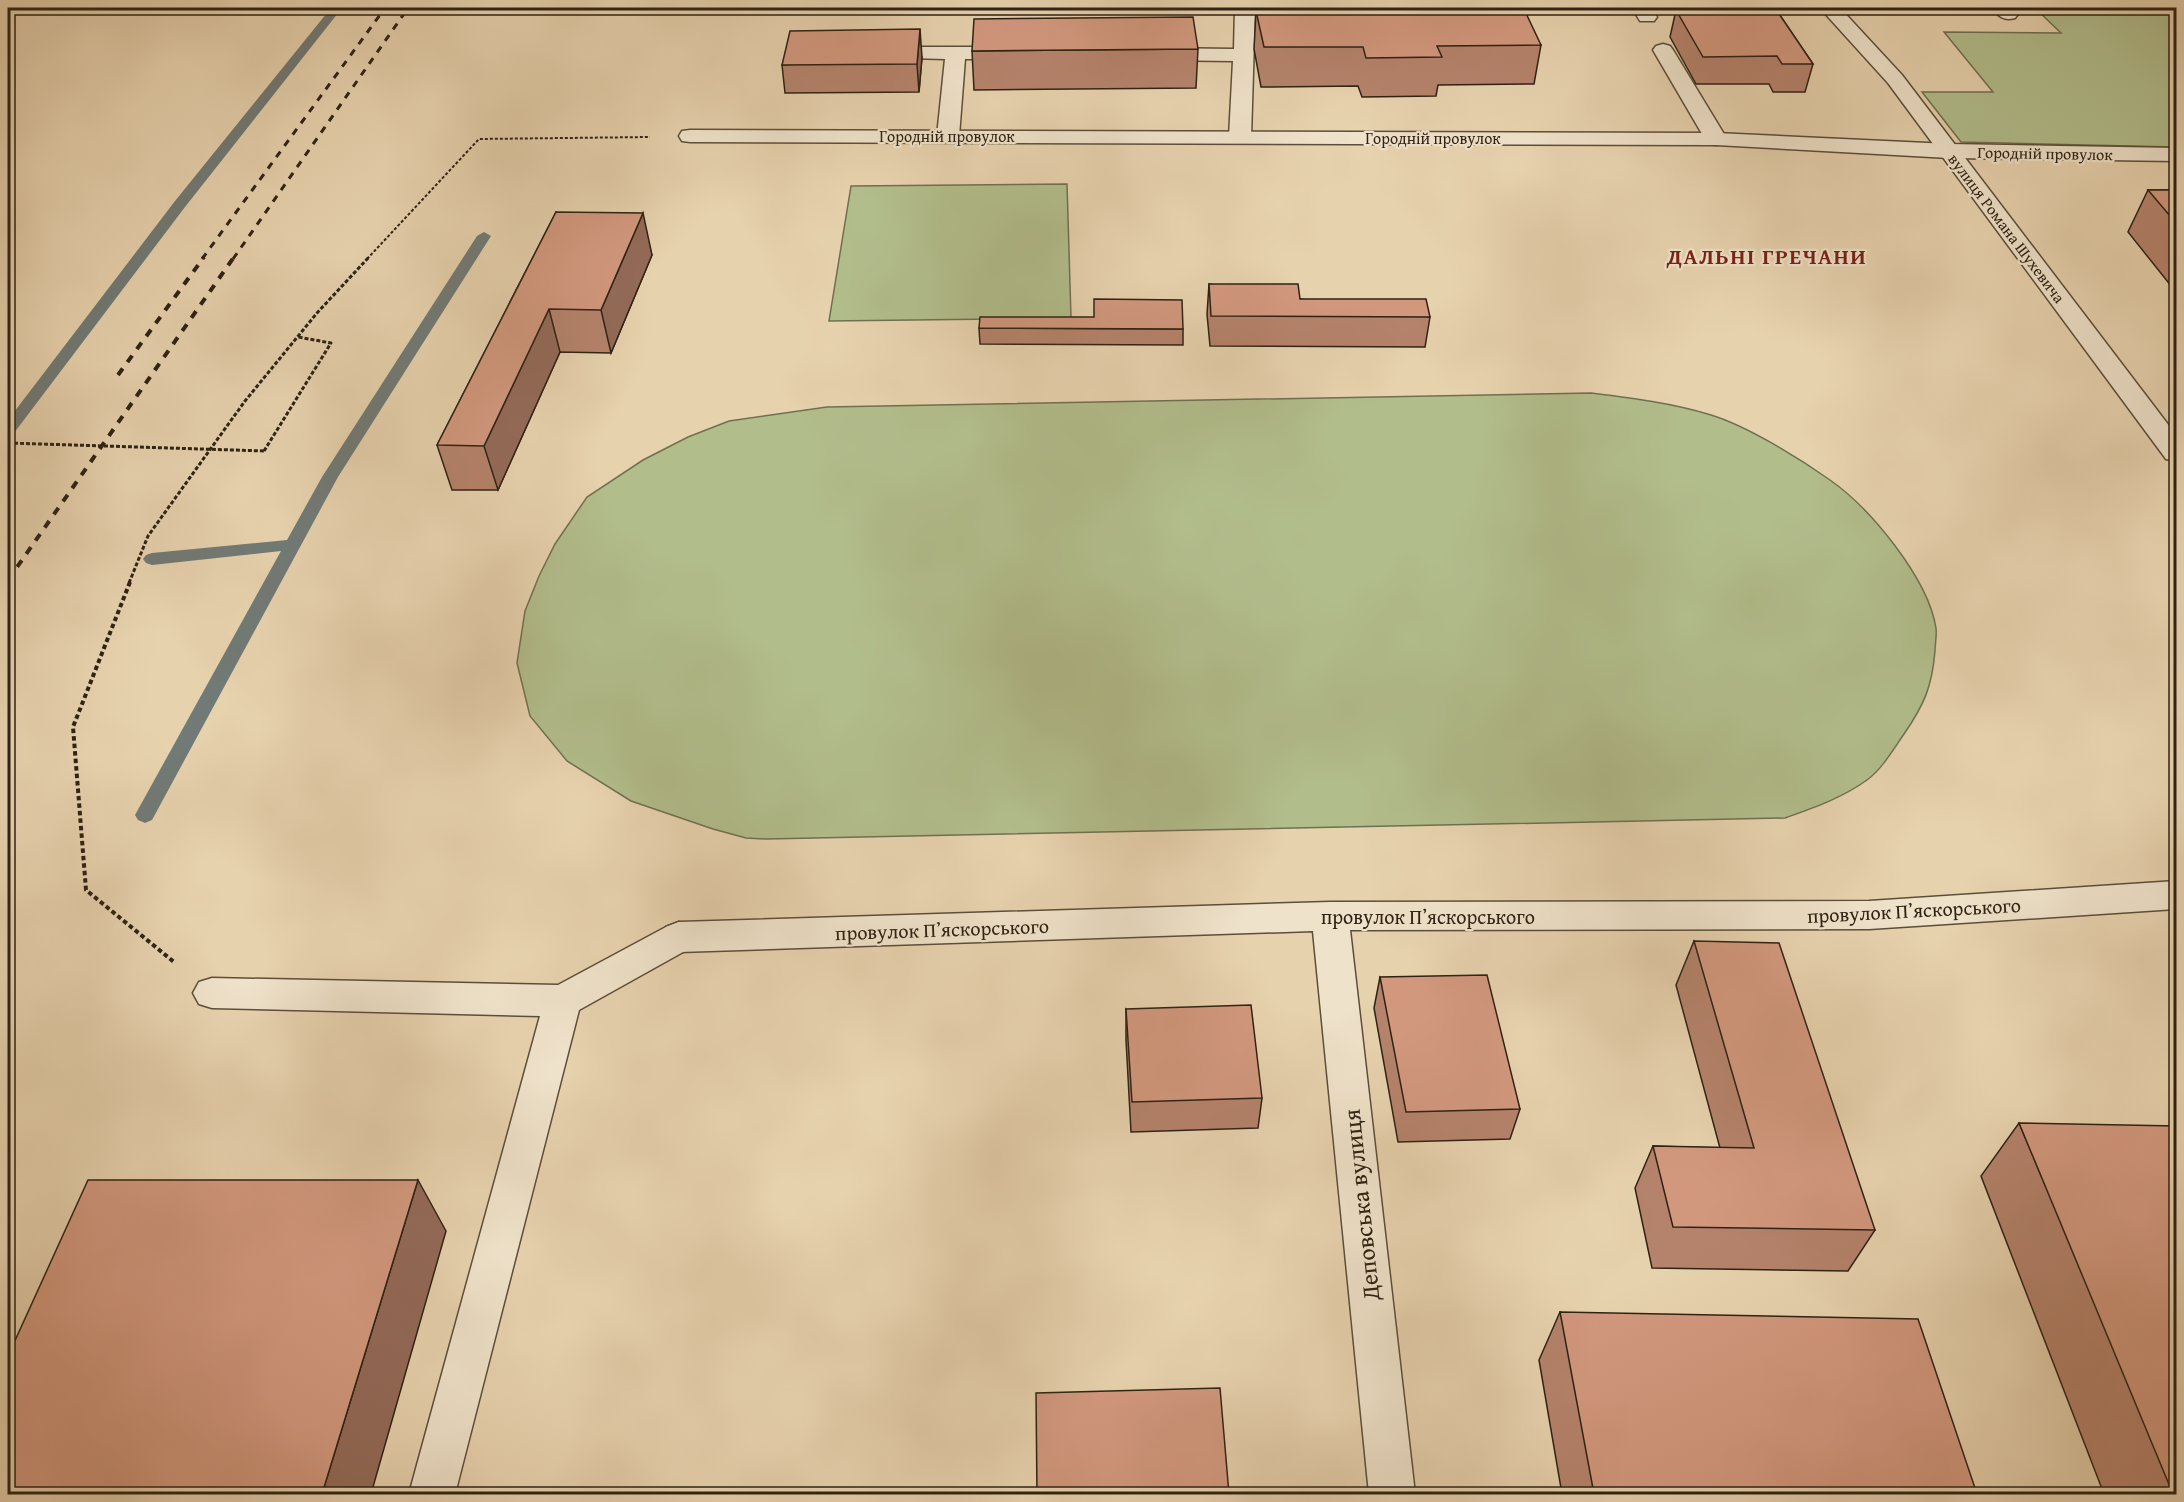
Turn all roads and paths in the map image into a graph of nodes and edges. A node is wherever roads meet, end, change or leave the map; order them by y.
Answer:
1 (1245, 8) edge
2 (1830, 8) edge
3 (1663, 50) dead end
4 (864, 52) edge
5 (956, 53) junction
6 (1040, 54) edge
7 (1134, 54) edge
8 (1241, 55) junction
9 (690, 136) joint
10 (948, 136) junction
11 (1240, 137) junction
12 (1716, 139) junction
13 (1949, 151) junction
14 (2176, 155) edge
15 (298, 337) junction
16 (8, 443) edge
17 (2176, 453) edge
18 (2176, 895) edge
19 (1330, 916) junction
20 (212, 993) joint
21 (563, 1001) junction
22 (432, 1494) edge
23 (1392, 1494) edge

1 - 8 street
2 - 13 street, вулиця Романа Шухевича
3 - 12 street
4 - 5 street
5 - 6 street
5 - 10 street
7 - 8 street
8 - 11 street
9 - 10 street, Городній провулок
9 - 15 path
10 - 11 street, Городній провулок
11 - 12 street, Городній провулок
12 - 13 street, Городній провулок
13 - 14 street, Городній провулок
13 - 17 street, вулиця Романа Шухевича
15 - 16 path, bridge
15 - 20 path
18 - 19 street, провулок Пʼяскорського
19 - 21 street, провулок Пʼяскорського
19 - 23 street, Деповська вулиця
20 - 21 street
21 - 22 street

